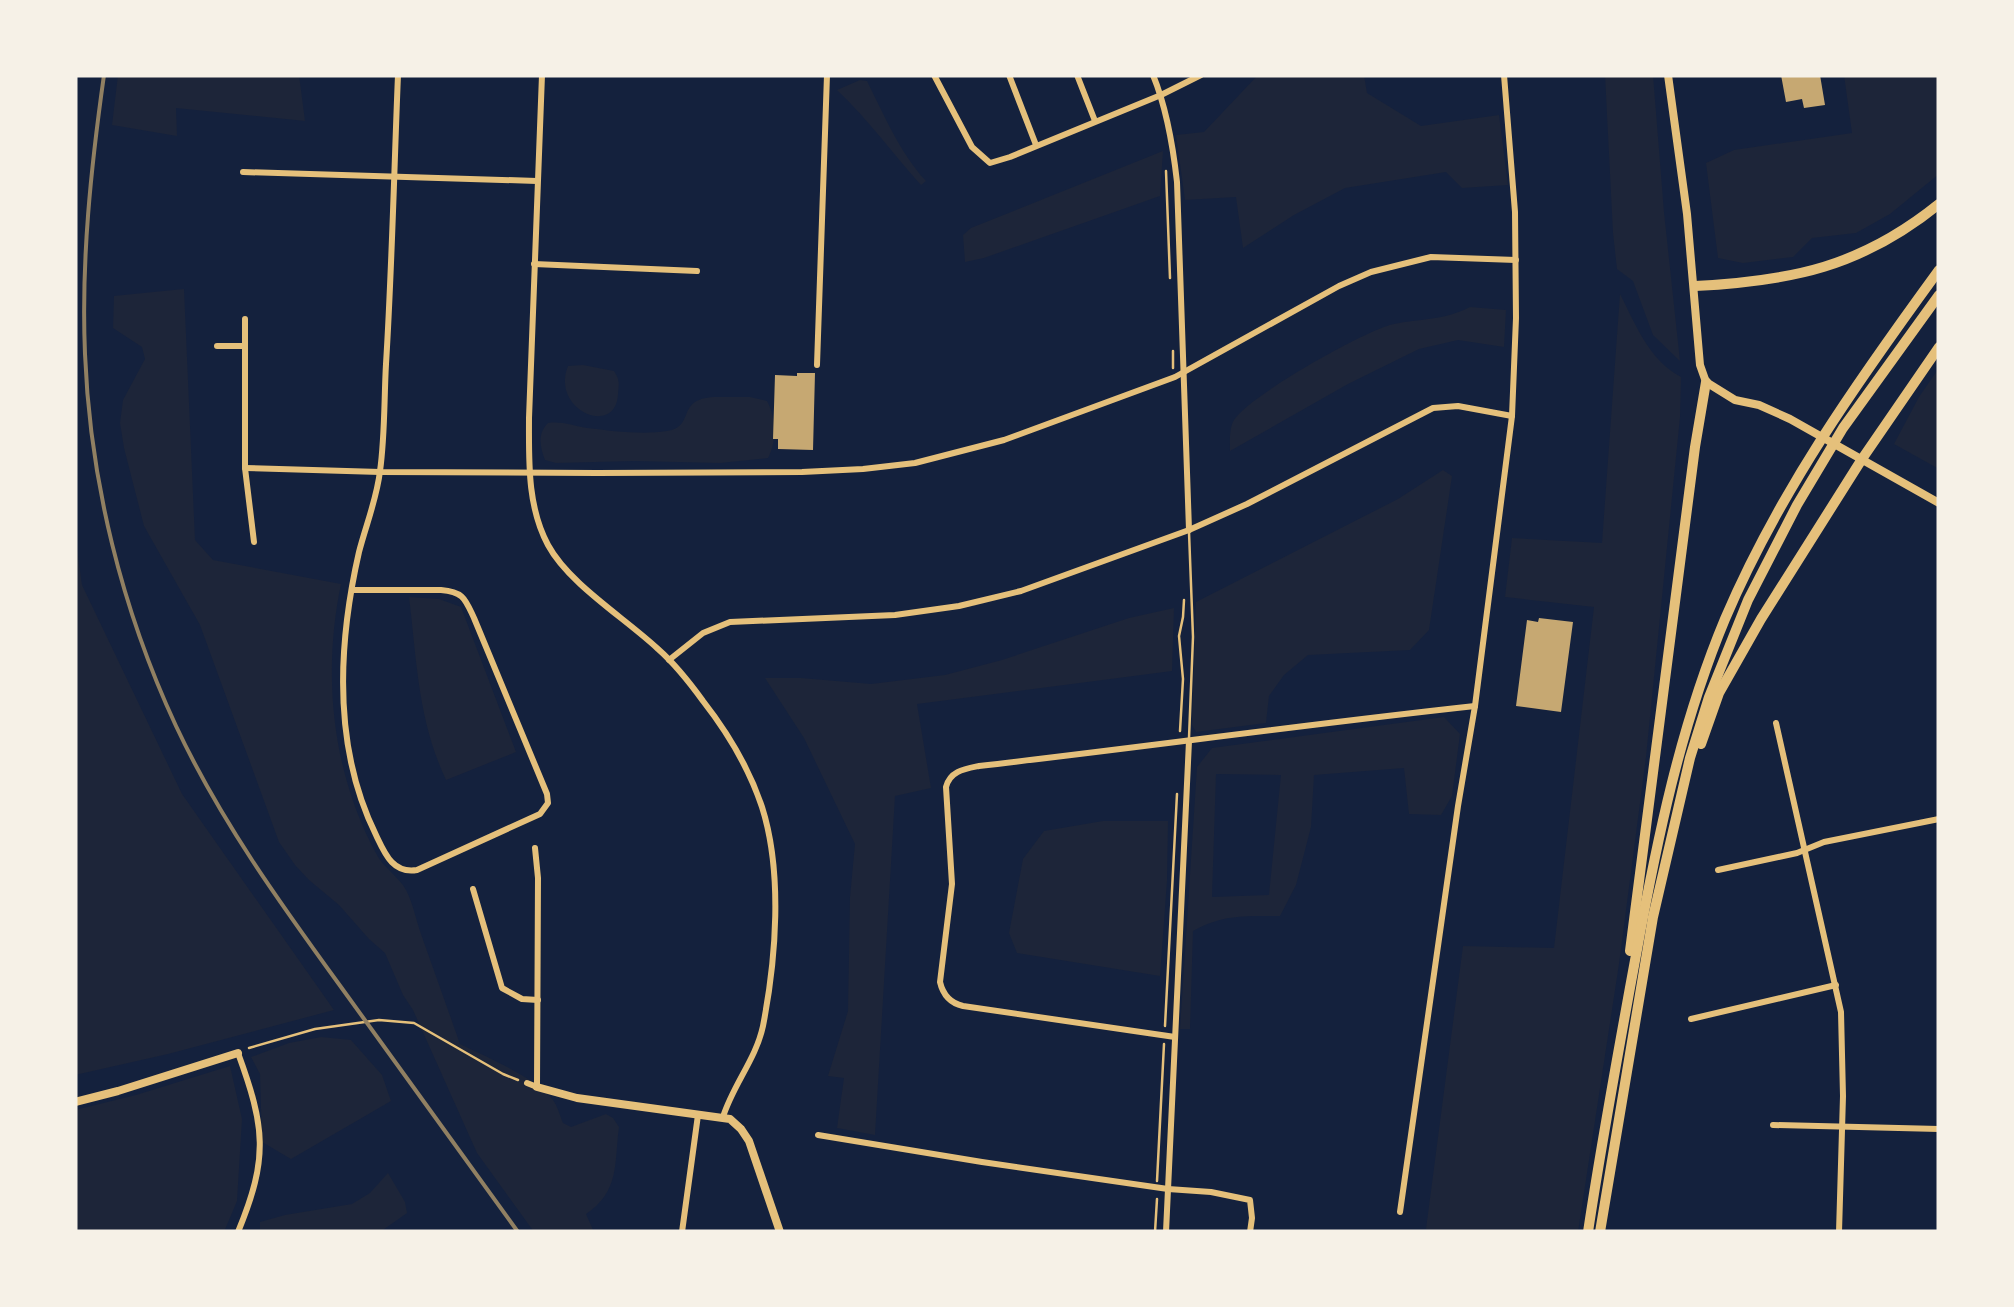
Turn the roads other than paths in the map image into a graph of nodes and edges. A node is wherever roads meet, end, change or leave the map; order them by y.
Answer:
1 (398, 75) edge
2 (542, 75) edge
3 (828, 75) edge
4 (934, 75) edge
5 (1009, 75) edge
6 (1077, 75) edge
7 (1154, 75) edge
8 (1201, 75) edge
9 (1504, 75) edge
10 (1668, 75) edge
11 (1161, 95) junction
12 (1095, 121) junction
13 (1036, 145) junction
14 (243, 172) dead end
15 (394, 178) junction
16 (537, 182) junction
17 (1939, 204) edge
18 (1516, 260) junction
19 (534, 264) junction
20 (1939, 270) edge
21 (697, 271) dead end
22 (1694, 286) junction
23 (1939, 295) edge
24 (245, 320) dead end
25 (218, 346) dead end
26 (245, 346) junction
27 (1939, 347) edge
28 (817, 364) dead end
29 (1184, 373) junction
30 (1706, 382) junction
31 (1512, 416) junction
32 (1862, 459) junction
33 (245, 468) junction
34 (380, 472) junction
35 (529, 473) junction
36 (1939, 503) edge
37 (1189, 530) junction
38 (254, 542) dead end
39 (352, 590) junction
40 (669, 660) junction
41 (1475, 706) junction
42 (1776, 723) dead end
43 (1184, 742) junction
44 (1939, 819) edge
45 (1670, 846) junction
46 (535, 848) dead end
47 (1806, 848) junction
48 (1718, 870) dead end
49 (473, 889) dead end
50 (1836, 985) junction
51 (538, 1000) junction
52 (1691, 1019) dead end
53 (1175, 1037) junction
54 (238, 1052) joint
55 (526, 1083) road end
56 (537, 1087) junction
57 (1611, 1092) junction
58 (75, 1102) edge
59 (698, 1115) junction
60 (723, 1117) junction
61 (1772, 1125) dead end
62 (1842, 1126) junction
63 (1939, 1130) edge
64 (818, 1135) dead end
65 (1168, 1189) junction
66 (1400, 1212) dead end
67 (238, 1232) edge
68 (682, 1232) edge
69 (780, 1232) edge
70 (1166, 1232) edge
71 (1250, 1232) edge
72 (1588, 1232) edge
73 (1600, 1232) edge
74 (1839, 1232) edge

1 - 15 street
2 - 16 street
3 - 28 street
4 - 13 street
5 - 13 street
6 - 12 street
7 - 11 street
8 - 11 street
9 - 18 street
10 - 22 street
11 - 12 street
11 - 29 street
12 - 13 street
14 - 15 street
15 - 16 street
15 - 34 street
16 - 19 street
17 - 22 highway
18 - 29 street
18 - 31 street
19 - 21 street
19 - 35 street
20 - 57 highway
22 - 30 street
23 - 45 highway
24 - 26 street
25 - 26 street
26 - 33 street
27 - 32 highway
29 - 35 street
29 - 37 street
30 - 32 street
30 - 57 highway
31 - 37 street
31 - 41 street
32 - 36 street
32 - 45 highway
33 - 34 street
33 - 38 street
34 - 35 street
34 - 39 street
35 - 40 street
37 - 40 street
37 - 43 lane
39 - 39 street
40 - 60 street
41 - 43 street
41 - 66 street
42 - 47 street
43 - 53 street
43 - 53 street
44 - 47 street
45 - 73 highway
46 - 51 street
47 - 48 street
47 - 50 street
49 - 51 street
50 - 52 street
50 - 62 street
51 - 56 street
53 - 65 street
54 - 58 street
54 - 67 street
55 - 56 street
56 - 59 street
57 - 72 highway
59 - 60 street
59 - 68 street
60 - 69 street
61 - 62 street
62 - 63 street
62 - 74 street
64 - 65 street
65 - 70 street
65 - 71 street

